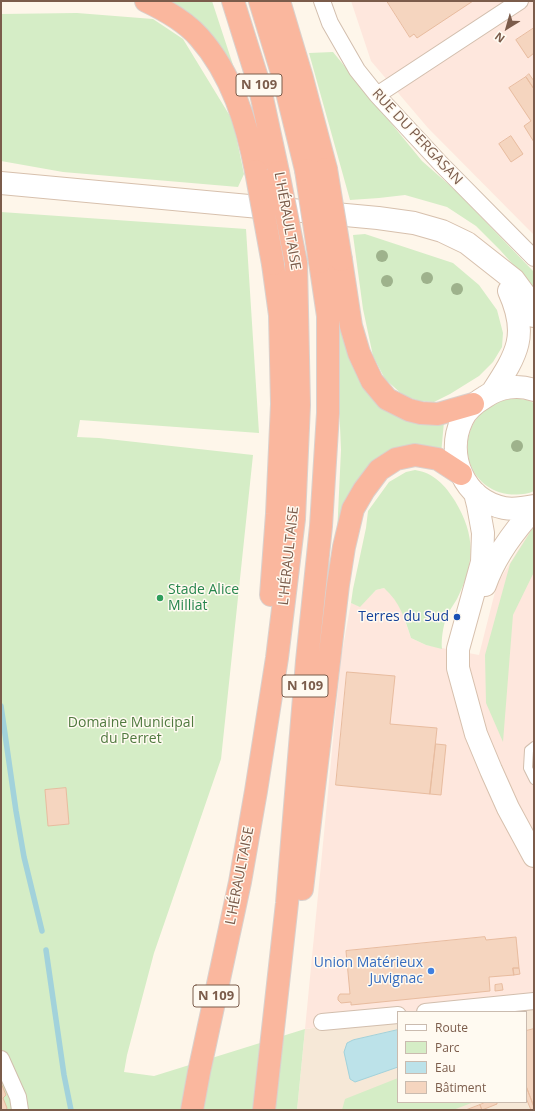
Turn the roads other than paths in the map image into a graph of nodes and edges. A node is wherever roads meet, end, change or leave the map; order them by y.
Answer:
1 (146, 1) edge
2 (233, 1) edge
3 (260, 1) edge
4 (279, 1) edge
5 (322, 1) edge
6 (520, 1) edge
7 (377, 95) junction
8 (316, 170) junction
9 (6, 182) edge
10 (534, 258) edge
11 (490, 260) junction
12 (331, 261) junction
13 (534, 316) edge
14 (534, 390) edge
15 (493, 391) junction
16 (473, 404) junction
17 (461, 474) junction
18 (475, 493) junction
19 (534, 508) edge
20 (466, 695) junction
21 (534, 746) edge
22 (534, 780) edge
23 (534, 856) edge
24 (240, 882) junction
25 (534, 1001) edge
26 (435, 1011) edge
27 (397, 1015) edge
28 (322, 1022) dead end
29 (1, 1058) edge
30 (20, 1110) edge
31 (192, 1110) edge
32 (264, 1110) edge
33 (273, 1110) edge

1 - 24 highway, bridge
2 - 24 highway, L'HÉRAULTAISE / N 109, bridge
3 - 8 highway, L'HÉRAULTAISE / N 109
4 - 8 highway
5 - 7 street, RUE DU PERGASAN
6 - 7 street
7 - 10 street, RUE DU PERGASAN
8 - 12 highway, L'HÉRAULTAISE / N 109, bridge
9 - 11 street
11 - 13 street
11 - 15 street
12 - 16 highway
12 - 32 highway, L'HÉRAULTAISE / N 109
14 - 15 street
15 - 16 street
16 - 17 street
17 - 18 street
17 - 33 highway
18 - 19 street
18 - 20 street
19 - 20 street
20 - 23 street
21 - 22 lane
24 - 31 highway, L'HÉRAULTAISE / N 109
25 - 26 street
27 - 28 street
29 - 30 street

